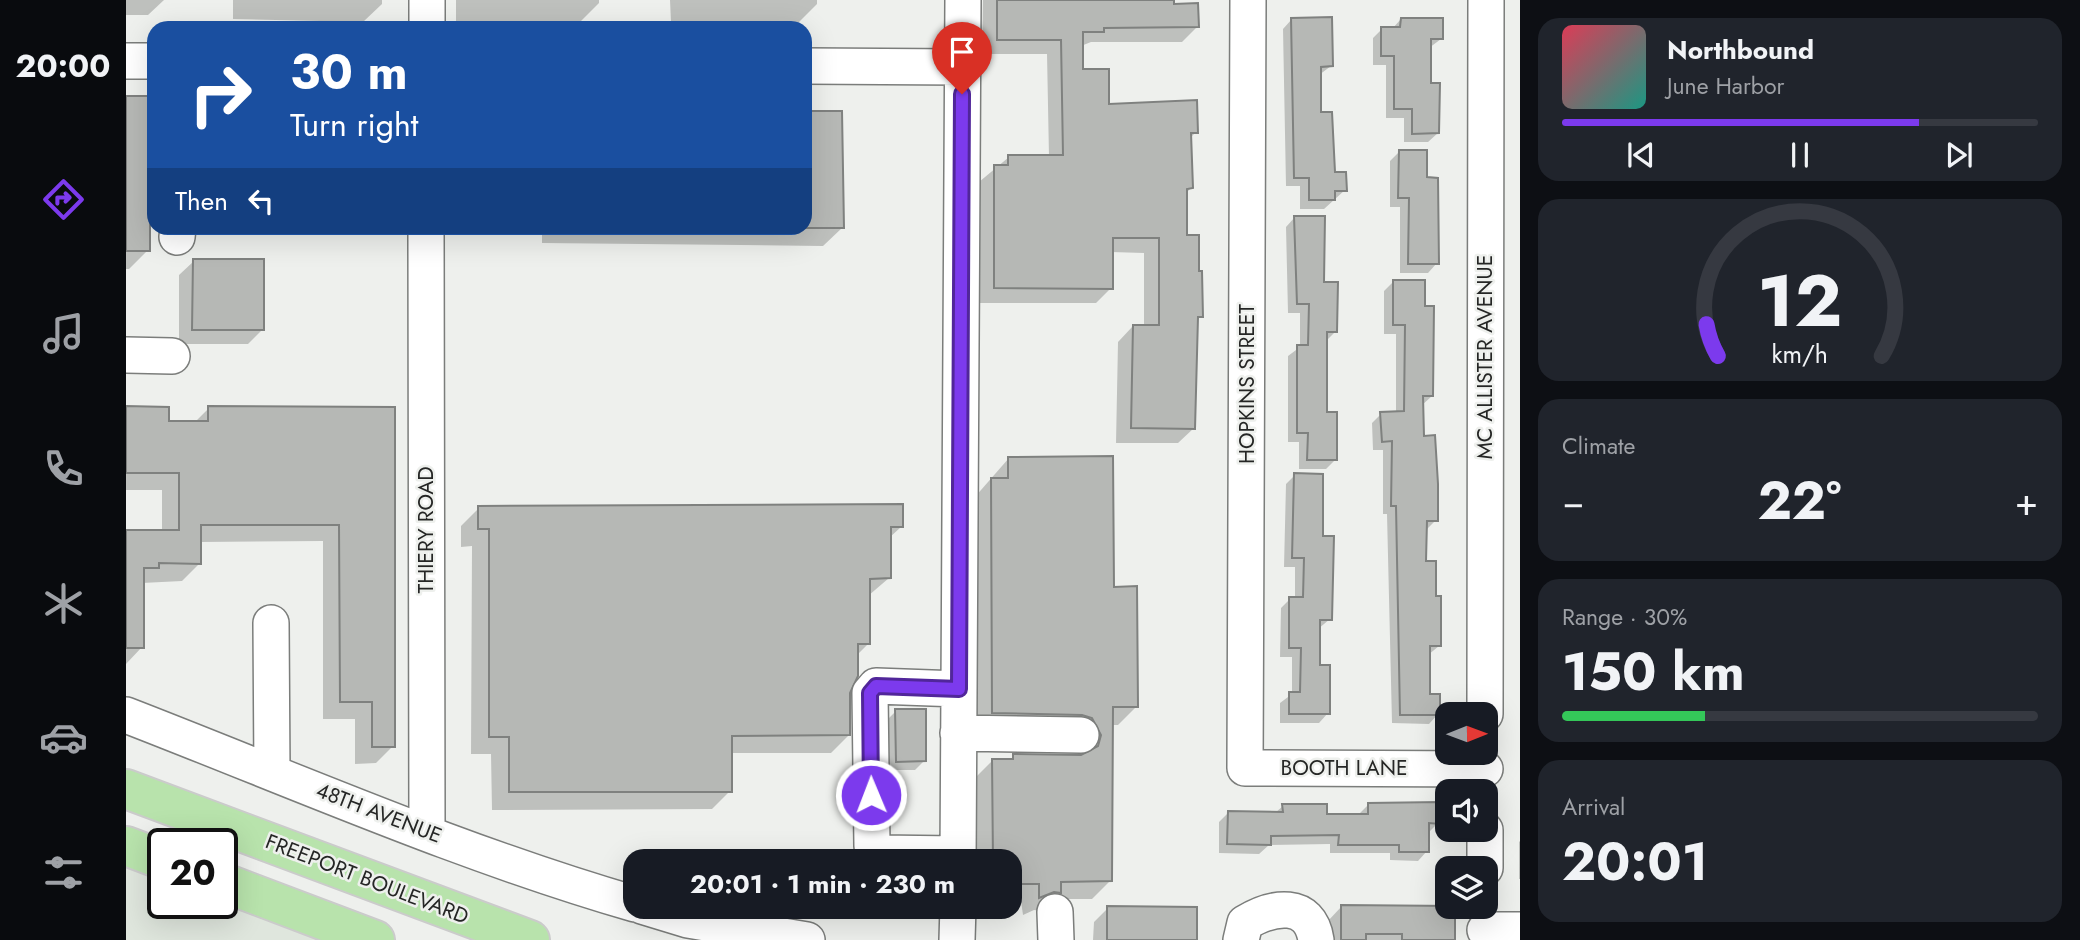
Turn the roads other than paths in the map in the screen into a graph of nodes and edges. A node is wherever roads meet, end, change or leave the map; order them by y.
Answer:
1 (427, 0) edge
2 (963, 0) edge
3 (1248, 0) edge
4 (1486, 0) edge
5 (427, 21) edge
6 (126, 61) edge
7 (147, 61) edge
8 (812, 63) edge
9 (962, 67) junction
10 (426, 235) edge
11 (126, 355) edge
12 (172, 356) dead end
13 (271, 622) dead end
14 (959, 689) junction
15 (1485, 702) edge
16 (126, 715) edge
17 (958, 733) junction
18 (1081, 735) dead end
19 (1245, 768) joint
20 (1485, 771) edge
21 (272, 772) junction
22 (126, 789) edge
23 (427, 832) junction
24 (126, 846) edge
25 (875, 849) edge
26 (958, 849) edge
27 (147, 853) edge
28 (238, 888) edge
29 (623, 901) edge
30 (685, 919) edge
31 (958, 919) edge
32 (1485, 925) edge
33 (1520, 930) edge
34 (375, 940) edge
35 (530, 940) edge
36 (807, 940) edge
37 (957, 940) edge
38 (1241, 940) edge
39 (1316, 940) edge

1 - 5 street
2 - 9 street
3 - 19 street, HOPKINS STREET
4 - 15 street, MC ALLISTER AVENUE
6 - 7 street
8 - 9 street
9 - 14 street
10 - 23 street, THIERY ROAD
11 - 12 street
13 - 21 street
14 - 17 street
14 - 25 street
16 - 21 street, 48TH AVENUE
17 - 18 street
17 - 26 street
19 - 20 street, BOOTH LANE
21 - 23 street, 48TH AVENUE
22 - 35 main road, FREEPORT BOULEVARD
23 - 29 street, 48TH AVENUE
24 - 27 main road
28 - 34 main road
30 - 36 street
31 - 37 street
32 - 33 street
38 - 39 street

